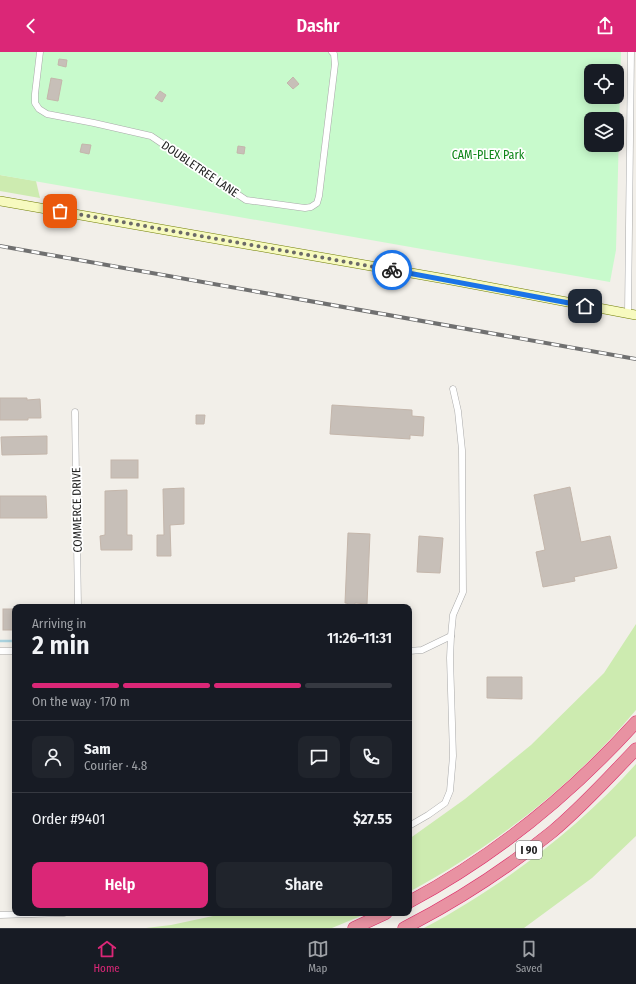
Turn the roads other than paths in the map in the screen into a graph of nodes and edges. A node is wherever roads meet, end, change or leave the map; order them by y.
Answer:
1 (40, 52) edge
2 (332, 52) edge
3 (631, 52) edge
4 (0, 201) edge
5 (632, 315) edge
6 (453, 389) dead end
7 (75, 412) dead end
8 (78, 604) edge
9 (451, 636) junction
10 (0, 651) edge
11 (12, 651) edge
12 (412, 651) edge
13 (636, 722) edge
14 (636, 749) edge
15 (412, 824) edge
16 (412, 900) edge
17 (0, 915) edge
18 (12, 915) edge
19 (380, 916) edge
20 (354, 928) edge
21 (404, 928) edge

1 - 2 street, DOUBLETREE LANE
3 - 5 street
4 - 5 main road
6 - 9 street
7 - 8 street, COMMERCE DRIVE
9 - 12 street
9 - 15 street
10 - 11 street
13 - 16 highway, I 90
14 - 21 highway, I 90
17 - 18 street
19 - 20 highway

